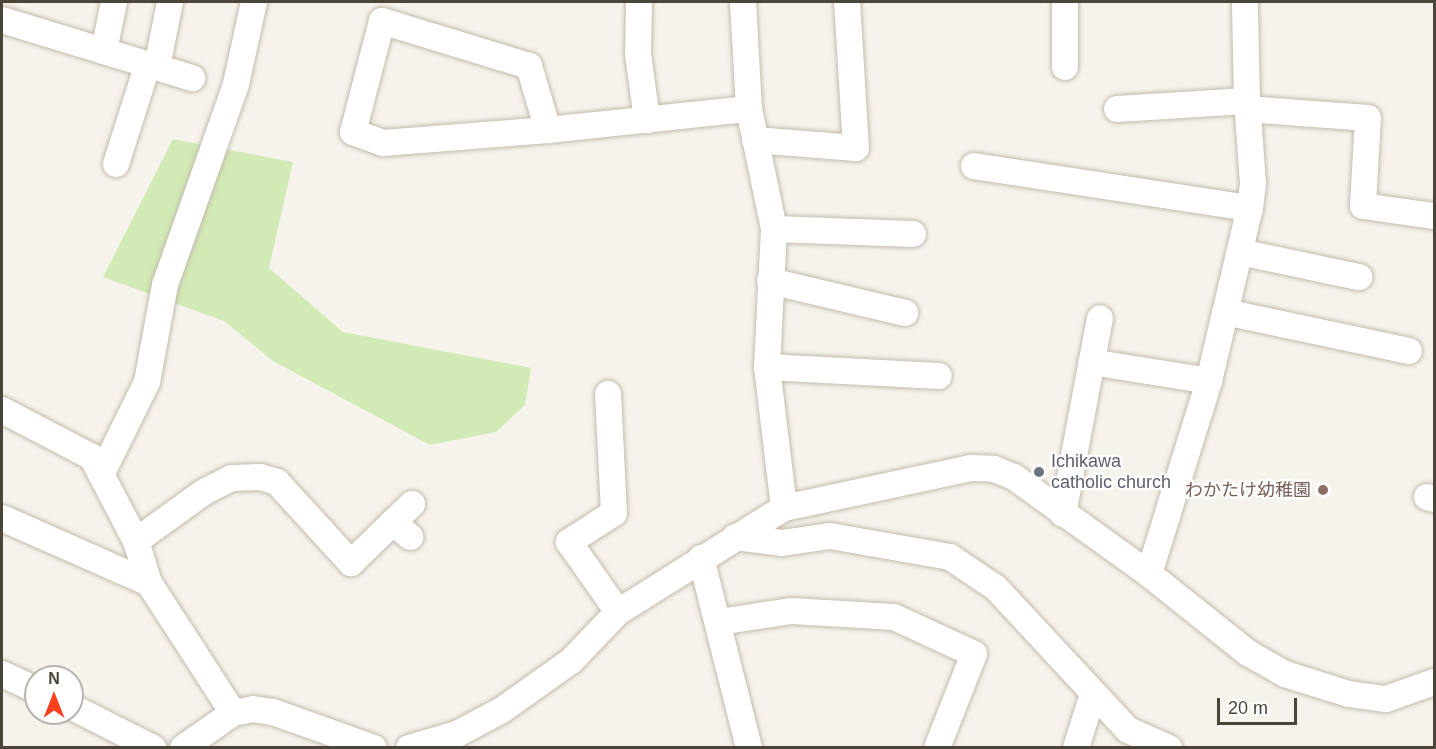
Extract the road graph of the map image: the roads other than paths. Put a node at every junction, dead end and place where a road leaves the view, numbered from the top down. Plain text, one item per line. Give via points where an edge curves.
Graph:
1 (114, 2) edge
2 (170, 2) edge
3 (254, 2) edge
4 (639, 2) edge
5 (743, 2) edge
6 (847, 2) edge
7 (1065, 2) edge
8 (1245, 2) edge
9 (2, 20) edge
10 (104, 51) junction
11 (152, 66) junction
12 (1065, 67) dead end
13 (192, 78) dead end
14 (1247, 105) junction
15 (749, 109) junction
16 (1117, 109) dead end
17 (647, 120) junction
18 (548, 130) junction
19 (755, 140) junction
20 (116, 165) dead end
21 (974, 166) dead end
22 (1250, 208) junction
23 (1434, 216) edge
24 (774, 229) junction
25 (913, 234) dead end
26 (1240, 252) junction
27 (1359, 277) dead end
28 (770, 282) junction
29 (1225, 312) junction
30 (905, 313) dead end
31 (1100, 318) dead end
32 (1409, 351) dead end
33 (1091, 362) junction
34 (767, 367) junction
35 (939, 376) dead end
36 (1209, 381) junction
37 (608, 394) dead end
38 (2, 410) edge
39 (102, 473) junction
40 (412, 504) dead end
41 (784, 508) junction
42 (1063, 514) junction
43 (2, 518) edge
44 (735, 537) junction
45 (136, 541) junction
46 (701, 558) junction
47 (1149, 573) junction
48 (148, 583) junction
49 (618, 612) junction
50 (719, 622) junction
51 (2, 674) edge
52 (1434, 682) edge
53 (24, 684) edge
54 (1093, 694) junction
55 (84, 713) edge
56 (233, 713) junction
57 (211, 740) edge
58 (153, 747) edge
59 (183, 747) edge
60 (374, 747) edge
61 (409, 747) edge
62 (749, 747) edge
63 (937, 747) edge
64 (1076, 747) edge
65 (1169, 747) edge

1 - 10 street
2 - 11 street
3 - 39 street via 236,84 165,285 147,382
4 - 17 street via 638,54
5 - 15 street
6 - 19 street via 856,148
7 - 12 street
8 - 14 street
9 - 10 street
10 - 11 street
11 - 13 street
11 - 20 street
14 - 16 street
14 - 22 street via 1253,184
14 - 23 street via 1368,118 1363,206
15 - 17 street
15 - 19 street
17 - 18 street
18 - 18 street via 529,66 382,21 352,132 383,142
19 - 24 street
21 - 22 street
22 - 26 street
24 - 25 street
24 - 28 street
26 - 27 street
26 - 29 street
28 - 30 street
28 - 34 street
29 - 32 street
29 - 36 street
31 - 33 street
33 - 36 street
33 - 42 street
34 - 35 street
34 - 41 street
36 - 47 street
37 - 49 street via 614,513 569,542
38 - 39 street via 92,457
39 - 45 street
40 - 45 street via 402,530 351,562 277,482 260,477 232,478 204,492
41 - 42 street via 970,468 994,469 1014,477
41 - 44 street
42 - 47 street
43 - 48 street
44 - 46 street
44 - 54 street via 782,543 830,536 950,557 996,588
45 - 48 street
46 - 49 street
46 - 50 street
47 - 52 street via 1248,653 1285,674 1350,694 1386,699
48 - 56 street
49 - 61 street via 571,661 502,710 457,734
50 - 62 street
50 - 63 street via 792,611 894,618 974,654
51 - 53 street
54 - 64 street
54 - 65 street via 1128,730
55 - 58 street
56 - 57 street
56 - 60 street via 253,709 273,712
57 - 59 street

